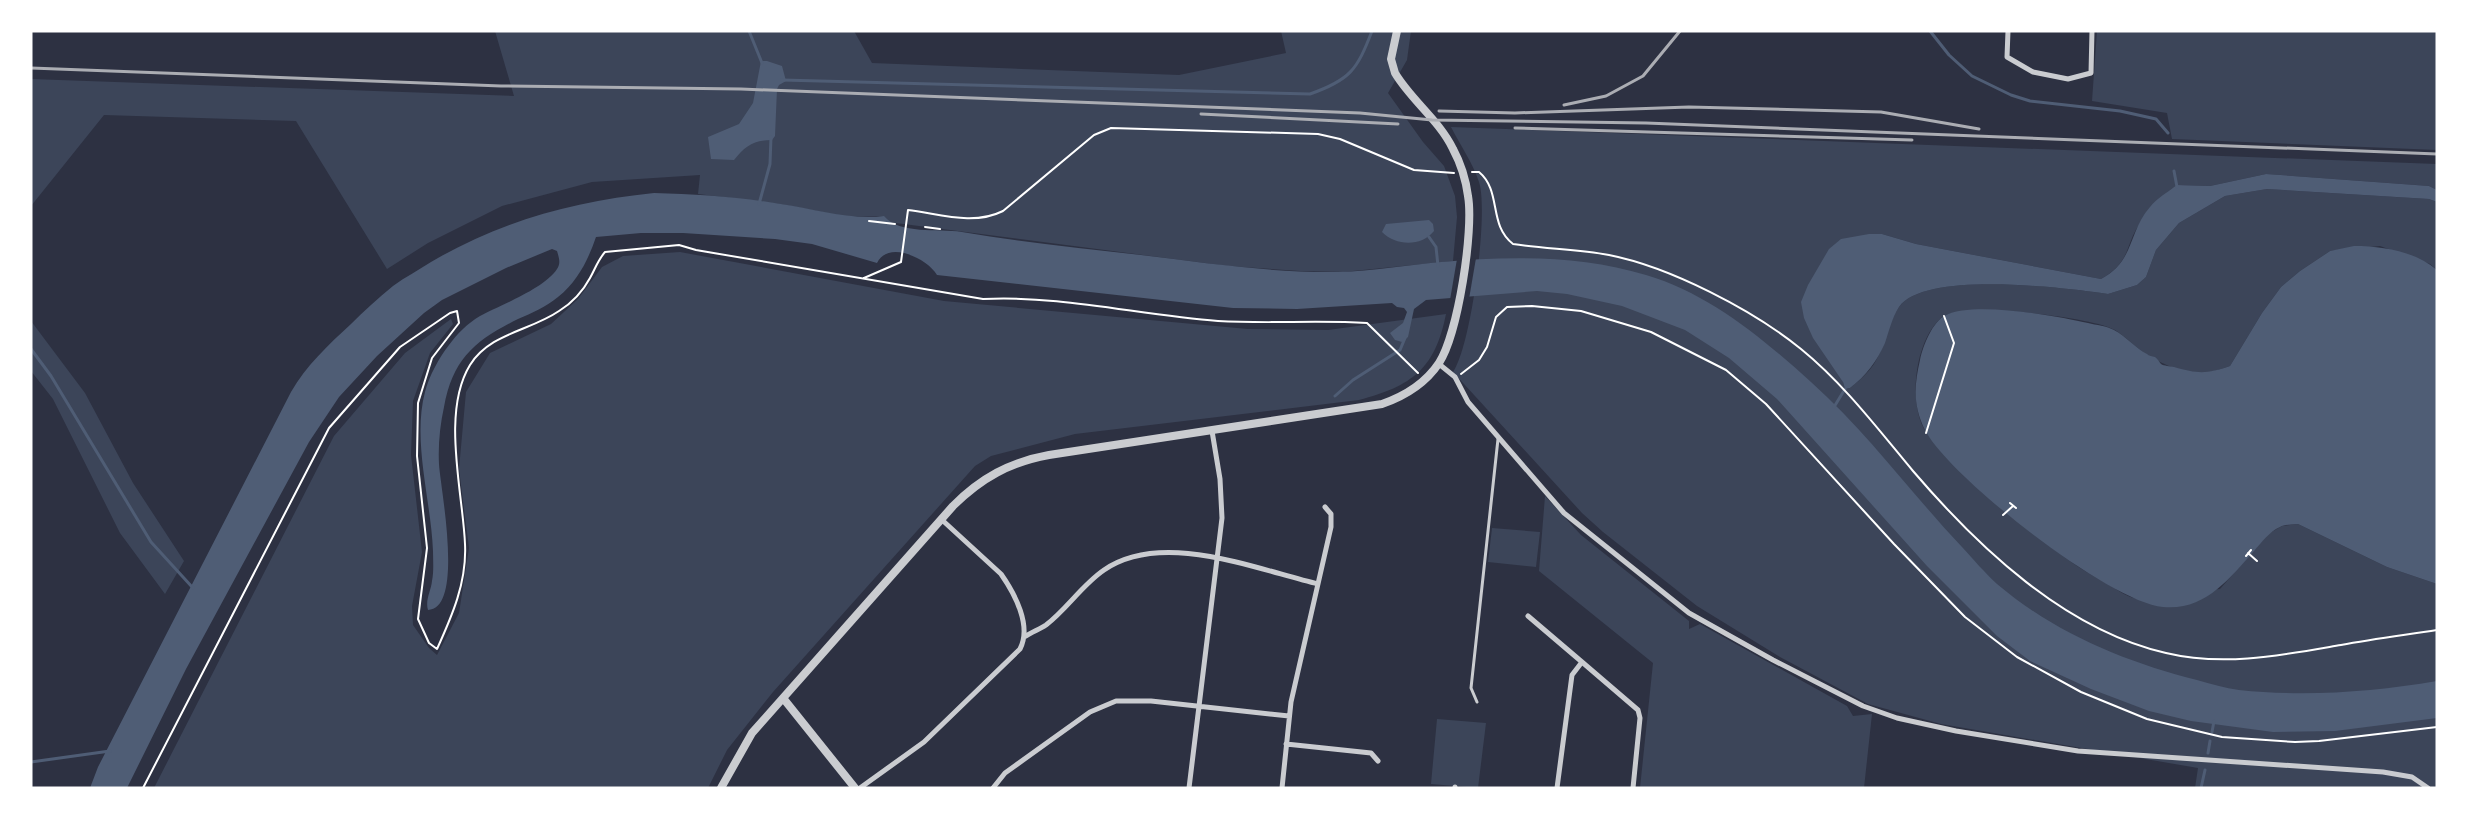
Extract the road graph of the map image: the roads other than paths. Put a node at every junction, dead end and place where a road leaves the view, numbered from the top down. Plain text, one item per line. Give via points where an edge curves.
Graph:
1 (1397, 31) edge
2 (2008, 31) edge
3 (2092, 31) edge
4 (1438, 364) junction
5 (1212, 430) junction
6 (1498, 439) junction
7 (1325, 507) dead end
8 (941, 520) junction
9 (1218, 559) junction
10 (1318, 584) junction
11 (1528, 616) dead end
12 (1026, 636) junction
13 (1582, 662) junction
14 (783, 698) junction
15 (1477, 702) dead end
16 (1198, 706) junction
17 (1289, 716) junction
18 (1286, 744) junction
19 (1378, 761) dead end
20 (721, 788) edge
21 (855, 788) edge
22 (860, 788) edge
23 (994, 788) edge
24 (1189, 788) edge
25 (1282, 788) edge
26 (1557, 788) edge
27 (1633, 788) edge
28 (2428, 788) edge

1 - 4 street via 1391,59 1395,73 1454,149 1468,196 1467,246 1456,314 1447,348
2 - 3 street via 2007,57 2033,72 2068,79 2091,72
4 - 5 street via 1424,381 1398,399 1382,404
4 - 6 street via 1455,377 1468,402
5 - 8 street via 1022,461 974,486
5 - 9 street via 1222,499
6 - 15 lane via 1471,688
6 - 28 street via 1564,514 1689,613 1773,660 1881,713 1956,731 2069,749 2383,772 2412,777
7 - 10 street via 1331,514 1331,527
8 - 12 street via 1001,574 1008,584
8 - 14 street
9 - 10 street
9 - 12 street via 1164,551 1120,561 1097,575 1046,624
9 - 16 street
10 - 17 street
11 - 13 street
12 - 22 street via 1020,649 924,742
13 - 26 street via 1572,675
13 - 27 street via 1638,710 1640,718
14 - 20 street via 746,740
14 - 21 street
16 - 17 street
16 - 23 street via 1136,700 1106,703 1004,773
16 - 24 street
17 - 18 street
18 - 19 street via 1371,753
18 - 25 street

